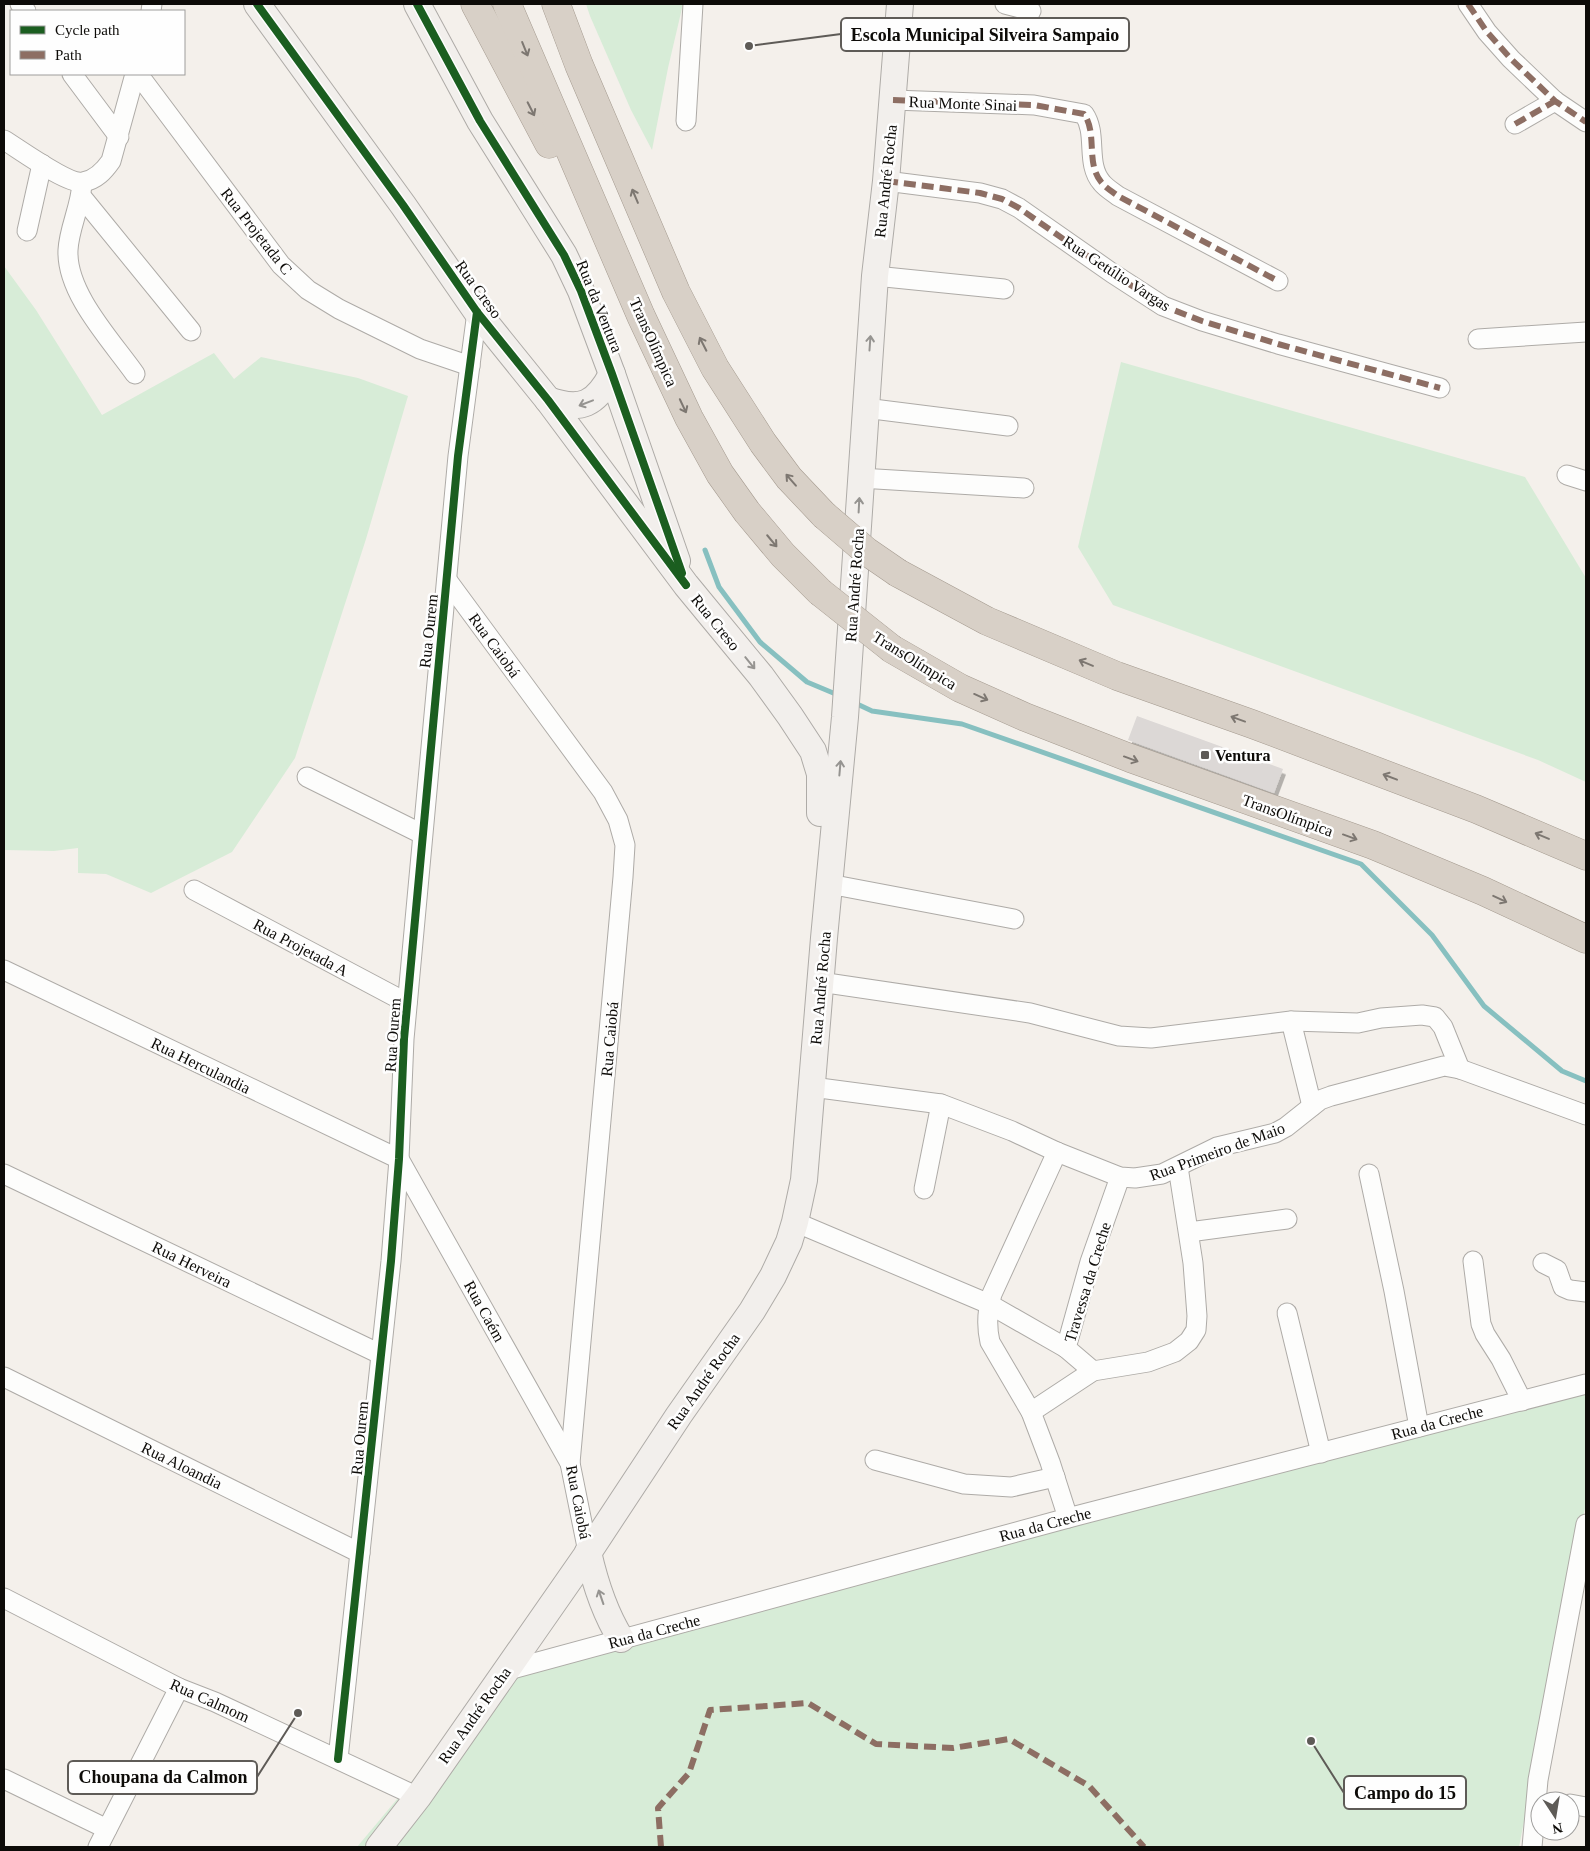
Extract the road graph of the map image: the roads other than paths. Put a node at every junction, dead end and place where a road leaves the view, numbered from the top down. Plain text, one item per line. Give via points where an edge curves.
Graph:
1 (257, 4) edge
2 (417, 4) edge
3 (475, 4) edge
4 (507, 4) edge
5 (556, 4) edge
6 (693, 4) edge
7 (900, 4) edge
8 (1005, 4) edge
9 (1468, 4) edge
10 (1031, 11) dead end
11 (73, 75) edge
12 (137, 75) edge
13 (138, 75) edge
14 (893, 100) junction
15 (1556, 101) junction
16 (686, 121) dead end
17 (1586, 122) edge
18 (1515, 124) dead end
19 (118, 137) junction
20 (4, 140) edge
21 (42, 164) junction
22 (886, 181) junction
23 (82, 189) junction
24 (27, 231) dead end
25 (875, 276) junction
26 (1278, 281) dead end
27 (629, 286) junction
28 (1004, 289) dead end
29 (477, 312) junction
30 (191, 331) dead end
31 (1586, 332) edge
32 (1478, 339) dead end
33 (470, 366) junction
34 (134, 374) dead end
35 (612, 374) junction
36 (1440, 388) dead end
37 (548, 400) junction
38 (865, 408) junction
39 (1008, 426) dead end
40 (1567, 475) dead end
41 (860, 478) junction
42 (1586, 481) edge
43 (1024, 488) dead end
44 (447, 580) junction
45 (686, 585) junction
46 (307, 777) dead end
47 (422, 834) junction
48 (1586, 856) edge
49 (829, 884) junction
50 (194, 890) dead end
51 (1014, 919) dead end
52 (824, 938) junction
53 (1586, 940) edge
54 (4, 970) edge
55 (820, 982) junction
56 (408, 1004) junction
57 (1291, 1021) junction
58 (1460, 1069) junction
59 (812, 1087) junction
60 (940, 1104) junction
61 (1312, 1106) junction
62 (1586, 1115) edge
63 (1057, 1152) junction
64 (399, 1159) junction
65 (1178, 1167) junction
66 (4, 1174) edge
67 (1369, 1174) dead end
68 (1120, 1177) junction
69 (924, 1190) dead end
70 (1287, 1220) dead end
71 (795, 1222) junction
72 (1189, 1232) junction
73 (1473, 1261) dead end
74 (1543, 1263) dead end
75 (1586, 1292) edge
76 (989, 1304) junction
77 (1287, 1313) dead end
78 (1066, 1348) junction
79 (380, 1354) junction
80 (1093, 1371) junction
81 (4, 1377) edge
82 (1586, 1384) edge
83 (1522, 1400) junction
84 (1031, 1412) junction
85 (1419, 1427) junction
86 (1320, 1453) junction
87 (875, 1460) dead end
88 (570, 1463) junction
89 (1055, 1477) junction
90 (1068, 1518) junction
91 (1586, 1524) edge
92 (588, 1552) junction
93 (360, 1553) junction
94 (1582, 1573) edge
95 (4, 1598) edge
96 (622, 1639) junction
97 (505, 1670) junction
98 (179, 1688) junction
99 (338, 1759) junction
100 (4, 1779) edge
101 (1541, 1791) edge
102 (418, 1797) junction
103 (107, 1829) junction
104 (98, 1847) edge
105 (379, 1847) edge

1 - 29 main road, Rua Creso
2 - 35 main road, Rua da Ventura via 480,121 564,255
3 -> 27 highway via 578,202
4 -> 27 highway, TransOlímpica
48 -> 5 highway, bridge via 1476,808 1117,676 987,621 898,573 866,551 824,516 789,478 716,368 676,292
6 - 16 street
7 - 14 main road, Rua André Rocha
8 - 10 street
9 - 15 street via 1511,59
11 - 19 street
12 - 19 street
13 - 33 street, Rua Projetada C via 281,265 308,290 420,349
14 - 22 main road, Rua André Rocha
14 - 26 street, Rua Monte Sinai via 1034,105 1084,114 1090,122 1093,165 1101,182 1118,196
15 - 17 street
15 - 18 street
19 - 23 street via 111,161
20 - 21 street
21 - 23 street
21 - 24 street
22 - 25 main road, Rua André Rocha
22 - 36 street, Rua Getúlio Vargas via 980,193 1002,199 1163,306 1278,344
23 - 30 street
23 - 34 street via 68,249 71,276 84,304
25 - 28 street
38 -> 25 main road, Rua André Rocha
27 -> 53 highway, TransOlímpica, bridge via 689,418 720,474 747,512 820,592 892,649 960,688 1025,717 1373,845 1483,891
29 - 33 street, Rua Ourem
29 - 37 main road, Rua Creso
31 - 32 street
33 - 44 street, Rua Ourem
35 -> 37 main road via 595,400 579,406 563,406
35 - 45 main road, Rua da Ventura
37 - 45 main road, Rua Creso
38 - 39 street
38 - 41 main road, Rua André Rocha
40 - 42 street
41 - 43 street
49 -> 41 main road, Rua André Rocha via 848,676
44 - 47 street, Rua Ourem
44 - 88 street, Rua Caiobá via 603,792 618,820 625,845
45 -> 52 main road, Rua Creso via 761,676 813,750 820,774 822,802 815,890
46 - 47 street
47 - 56 street, Rua Ourem
49 - 51 street
49 - 52 main road, Rua André Rocha
50 - 56 street, Rua Projetada A
52 - 55 main road, Rua André Rocha
54 - 64 street, Rua Herculandia
55 - 57 street via 1030,1013 1118,1036 1151,1038
55 - 59 main road, Rua André Rocha
56 - 64 street, Rua Ourem
57 - 58 street via 1358,1023 1380,1018 1435,1017 1443,1027
57 - 61 street
58 - 61 street, Rua Primeiro de Maio via 1434,1068 1331,1096
58 - 62 street, Rua Primeiro de Maio
59 - 60 street, Rua Primeiro de Maio
59 - 71 main road, Rua André Rocha via 804,1180
60 - 63 street, Rua Primeiro de Maio
60 - 69 street
61 - 65 street, Rua Primeiro de Maio via 1275,1133 1218,1147
63 - 68 street, Rua Primeiro de Maio
63 - 76 street
64 - 79 street, Rua Ourem
64 - 88 street, Rua Caém
65 - 68 street, Rua Primeiro de Maio via 1150,1177
65 - 72 street
66 - 79 street, Rua Herveira
67 - 85 street
68 - 78 street, Travessa da Creche via 1088,1270
70 - 72 street
71 - 76 street
71 - 92 main road, Rua André Rocha via 777,1268 752,1311
72 - 80 street via 1197,1316 1196,1330 1189,1341 1175,1352 1148,1362
73 - 83 street via 1481,1324
74 - 75 street via 1557,1270 1563,1287
76 - 78 street
76 - 84 street via 990,1342
77 - 86 street
78 - 80 street, Travessa da Creche
79 - 93 street, Rua Ourem
80 - 84 street
81 - 93 street, Rua Aloandia
82 - 83 street, Rua da Creche
83 - 85 street, Rua da Creche
84 - 89 street
85 - 86 street, Rua da Creche
86 - 90 street, Rua da Creche
87 - 89 street via 974,1485 1011,1487
88 - 92 street, Rua Caiobá
89 - 90 street
90 - 96 street, Rua da Creche
91 - 94 street
96 -> 92 main road via 612,1626 600,1597
92 - 97 main road, Rua André Rocha
93 - 99 street, Rua Ourem
94 - 101 street via 1538,1780
95 - 98 street, Rua Calmom
96 - 97 street, Rua da Creche
97 - 102 main road, Rua André Rocha
98 - 99 street, Rua Calmom
98 - 103 street
99 - 102 street, Rua Calmom
100 - 103 street
102 - 105 main road, Rua André Rocha
103 - 104 street

